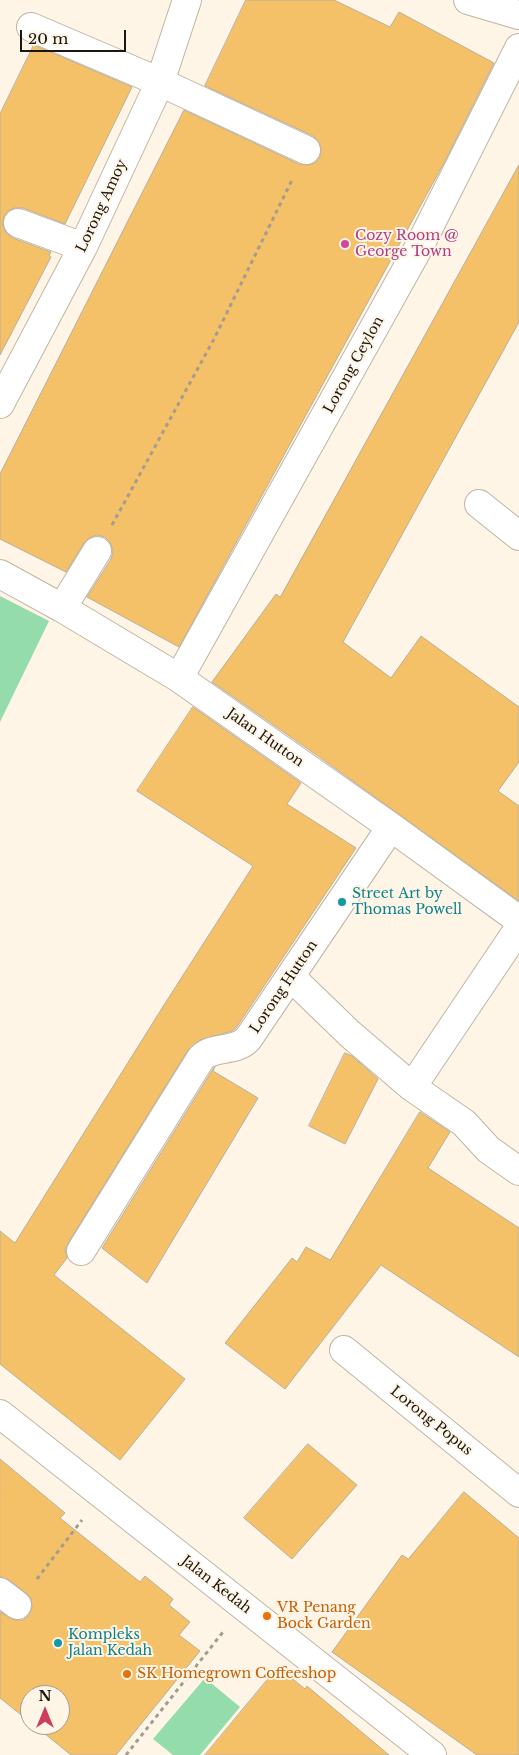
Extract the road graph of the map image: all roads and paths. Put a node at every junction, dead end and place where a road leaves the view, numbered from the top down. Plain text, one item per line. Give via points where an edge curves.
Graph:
1 (187, 0) edge
2 (475, 1) edge
3 (519, 15) edge
4 (30, 28) dead end
5 (519, 48) edge
6 (160, 82) junction
7 (306, 150) joint
8 (18, 222) dead end
9 (83, 247) junction
10 (0, 404) edge
11 (479, 504) dead end
12 (519, 536) edge
13 (97, 551) joint
14 (0, 574) edge
15 (62, 608) junction
16 (179, 678) junction
17 (392, 827) junction
18 (518, 921) edge
19 (291, 977) junction
20 (412, 1087) junction
21 (519, 1171) edge
22 (81, 1251) dead end
23 (344, 1350) dead end
24 (0, 1414) edge
25 (519, 1492) edge
26 (102, 1494) junction
27 (8, 1598) edge
28 (244, 1606) junction
29 (126, 1755) edge
30 (432, 1755) edge

1 - 6 street, Lorong Amoy
2 - 3 street
4 - 6 street
5 - 16 street, Lorong Ceylon via 419,247
6 - 7 street
6 - 9 street, Lorong Amoy
7 - 13 path via 214,339
8 - 9 street
9 - 10 street, Lorong Amoy
11 - 12 street
13 - 15 street
14 - 15 street, Jalan Hutton
15 - 16 street, Jalan Hutton
16 - 17 street, Jalan Hutton
17 - 18 street, Jalan Hutton
17 - 19 street, Lorong Hutton
18 - 20 street
19 - 20 street
19 - 22 street, Lorong Hutton via 244,1044 211,1051 201,1058
20 - 21 street via 464,1122 489,1150
23 - 25 street, Lorong Popus
24 - 26 street, Jalan Kedah
26 - 27 path
26 - 28 street, Jalan Kedah
28 - 29 path
28 - 30 street, Jalan Kedah

